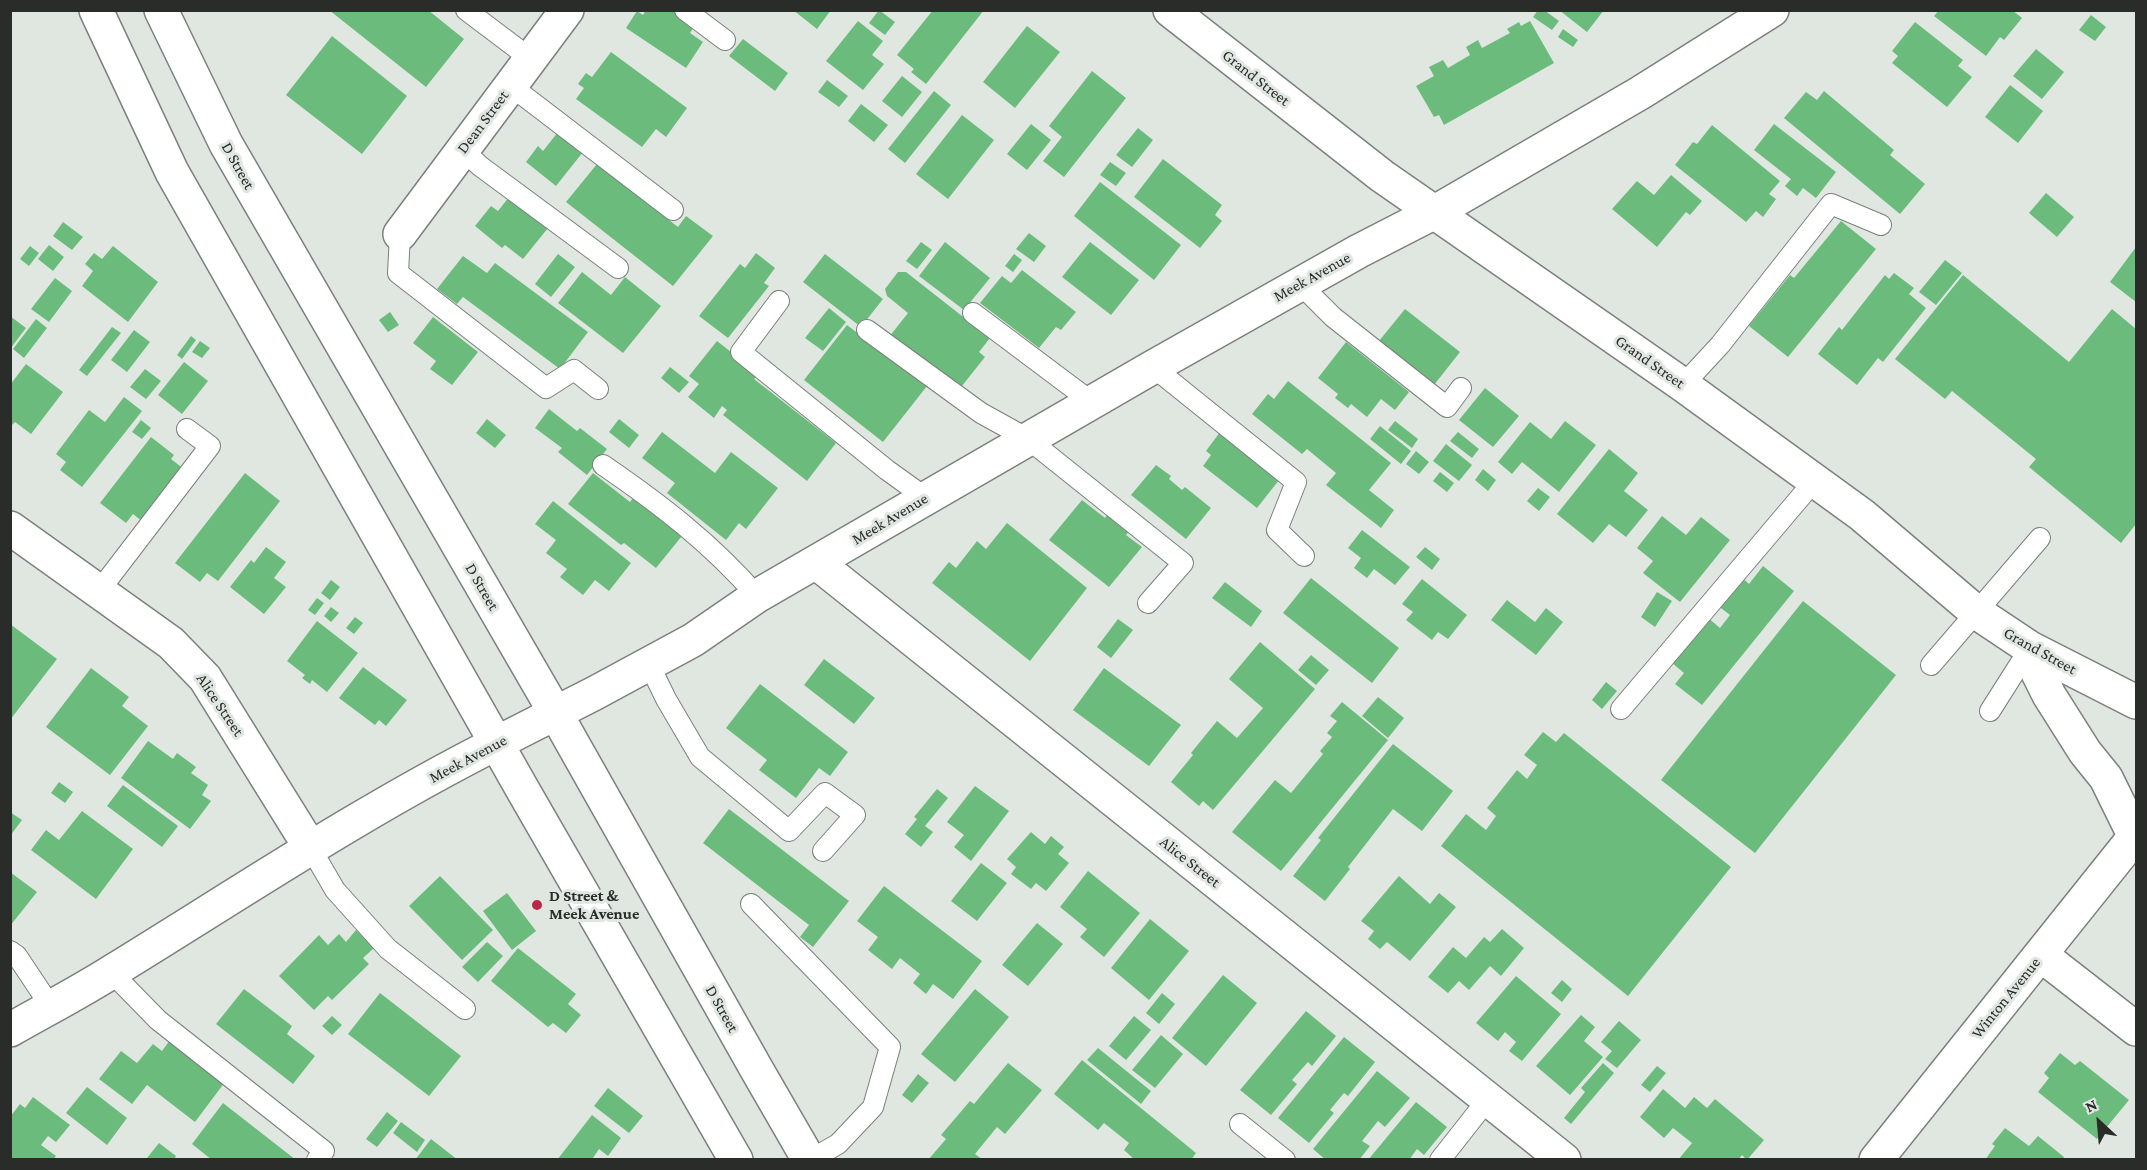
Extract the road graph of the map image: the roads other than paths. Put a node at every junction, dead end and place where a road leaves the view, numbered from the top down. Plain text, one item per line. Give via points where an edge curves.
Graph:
1 (96, 10) edge
2 (161, 10) edge
3 (466, 10) edge
4 (567, 10) edge
5 (685, 10) edge
6 (1170, 10) edge
7 (1772, 10) edge
8 (725, 40) dead end
9 (531, 59) junction
10 (511, 86) junction
11 (463, 150) junction
12 (673, 210) dead end
13 (1435, 212) junction
14 (1881, 225) dead end
15 (400, 234) joint
16 (618, 268) dead end
17 (1300, 284) junction
18 (779, 301) dead end
19 (973, 314) dead end
20 (867, 330) dead end
21 (1153, 367) junction
22 (1683, 385) junction
23 (1461, 388) dead end
24 (598, 389) dead end
25 (1093, 403) junction
26 (187, 429) dead end
27 (1028, 439) junction
28 (603, 465) dead end
29 (1815, 480) junction
30 (926, 498) junction
31 (10, 528) edge
32 (2040, 538) dead end
33 (1304, 556) dead end
34 (817, 563) junction
35 (99, 591) junction
36 (757, 596) junction
37 (1148, 603) dead end
38 (1976, 612) junction
39 (2030, 648) junction
40 (649, 664) junction
41 (1931, 665) dead end
42 (2136, 702) edge
43 (1621, 710) dead end
44 (1990, 711) dead end
45 (556, 714) junction
46 (497, 743) junction
47 (310, 847) junction
48 (2132, 849) edge
49 (823, 851) dead end
50 (751, 904) dead end
51 (10, 951) edge
52 (2041, 955) junction
53 (111, 972) junction
54 (51, 1007) junction
55 (465, 1008) dead end
56 (2136, 1029) edge
57 (10, 1030) edge
58 (1488, 1099) junction
59 (1240, 1124) dead end
60 (317, 1160) edge
61 (736, 1160) edge
62 (810, 1160) edge
63 (1285, 1160) edge
64 (1440, 1160) edge
65 (1564, 1160) edge
66 (1876, 1160) edge

1 - 46 street via 172,172
2 - 45 street, D Street via 225,144
3 - 9 lane
4 - 9 street, Dean Street
5 - 8 lane
6 - 13 street, Grand Street via 1382,176
7 - 13 street, Meek Avenue via 1640,93
9 - 10 street, Dean Street
10 - 11 street, Dean Street
10 - 12 lane
11 - 15 street, Dean Street
11 - 16 lane
13 - 17 street, Meek Avenue
13 - 22 street, Grand Street
14 - 22 lane via 1831,204 1720,345
15 - 24 lane via 398,273 546,388 574,370
17 - 21 street, Meek Avenue
17 - 23 lane via 1333,317 1447,407
18 - 30 lane via 741,352
19 - 25 lane
20 - 27 lane via 981,413
21 - 25 street, Meek Avenue
21 - 33 lane via 1296,482 1277,530
22 - 29 street, Grand Street
25 - 27 street, Meek Avenue
26 - 35 lane via 210,446
27 - 30 street, Meek Avenue
27 - 37 lane via 1183,562
28 - 36 lane via 693,531
29 - 38 street, Grand Street via 1862,514
29 - 43 lane
30 - 34 street, Meek Avenue
31 - 35 street, Alice Street
32 - 38 lane
34 - 36 street, Meek Avenue
34 - 58 street, Alice Street
35 - 47 street, Alice Street via 171,642 205,678
36 - 40 street, Meek Avenue via 693,640
38 - 39 street, Grand Street
38 - 41 lane
39 - 42 street, Grand Street
39 - 44 lane
39 - 48 street via 2049,695 2106,778
40 - 45 street, Meek Avenue
40 - 49 lane via 700,757 789,831 825,793 855,815
45 - 46 street, Meek Avenue
45 - 62 street, D Street
46 - 47 street, Meek Avenue
46 - 61 street
47 - 53 street, Meek Avenue
47 - 55 lane via 335,890 388,949
48 - 52 street, Winton Avenue
50 - 62 lane via 890,1047 873,1107 838,1144
51 - 54 lane
52 - 56 street
52 - 66 street, Winton Avenue
53 - 54 street, Meek Avenue
53 - 60 lane via 158,1020 324,1151
54 - 57 street, Meek Avenue
58 - 64 lane
58 - 65 street, Alice Street
59 - 63 lane

